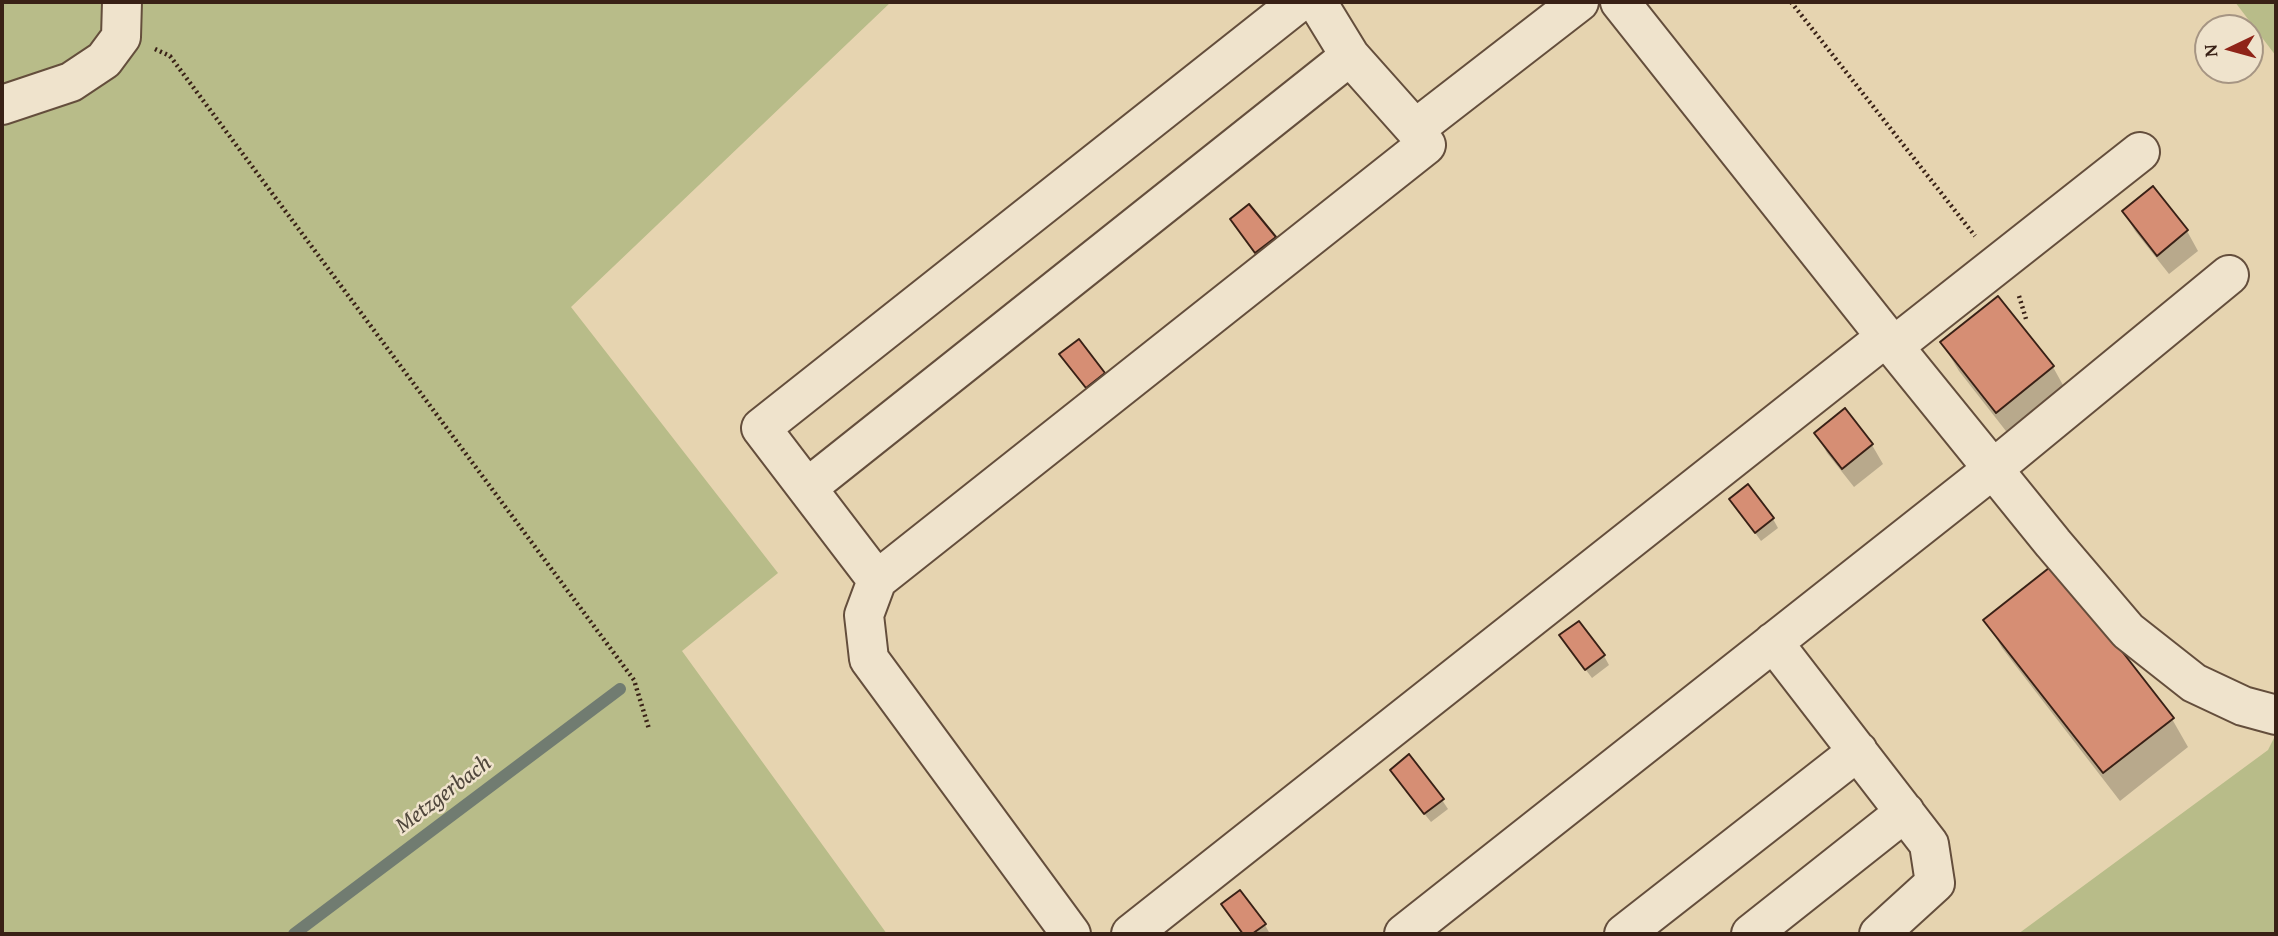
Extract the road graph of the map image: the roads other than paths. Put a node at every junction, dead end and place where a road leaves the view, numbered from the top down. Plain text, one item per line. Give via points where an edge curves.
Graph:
1 (1299, 2) edge
2 (1317, 2) edge
3 (1579, 2) edge
4 (1620, 2) edge
5 (122, 19) edge
6 (1350, 56) junction
7 (2, 105) edge
8 (1415, 129) junction
9 (2140, 152) dead end
10 (2229, 275) dead end
11 (1890, 342) junction
12 (1993, 469) junction
13 (807, 488) junction
14 (877, 580) junction
15 (1773, 642) junction
16 (2276, 715) edge
17 (1858, 751) junction
18 (1905, 812) junction
19 (1071, 934) edge
20 (1131, 934) edge
21 (1404, 934) edge
22 (1624, 934) edge
23 (1751, 934) edge
24 (1879, 934) edge

1 - 13 street via 761,428
2 - 6 street
3 - 8 street
4 - 11 street
5 - 7 street via 104,60 71,82
6 - 8 street
6 - 13 street
8 - 14 street via 1426,145
9 - 11 street
10 - 12 street
11 - 12 street
11 - 20 street
12 - 15 street
12 - 16 street via 2128,631 2194,683 2242,706
13 - 14 street
14 - 19 street via 864,615 869,659
15 - 17 street
15 - 21 street
17 - 18 street
17 - 22 street
18 - 23 street
18 - 24 street via 1929,844 1934,883

